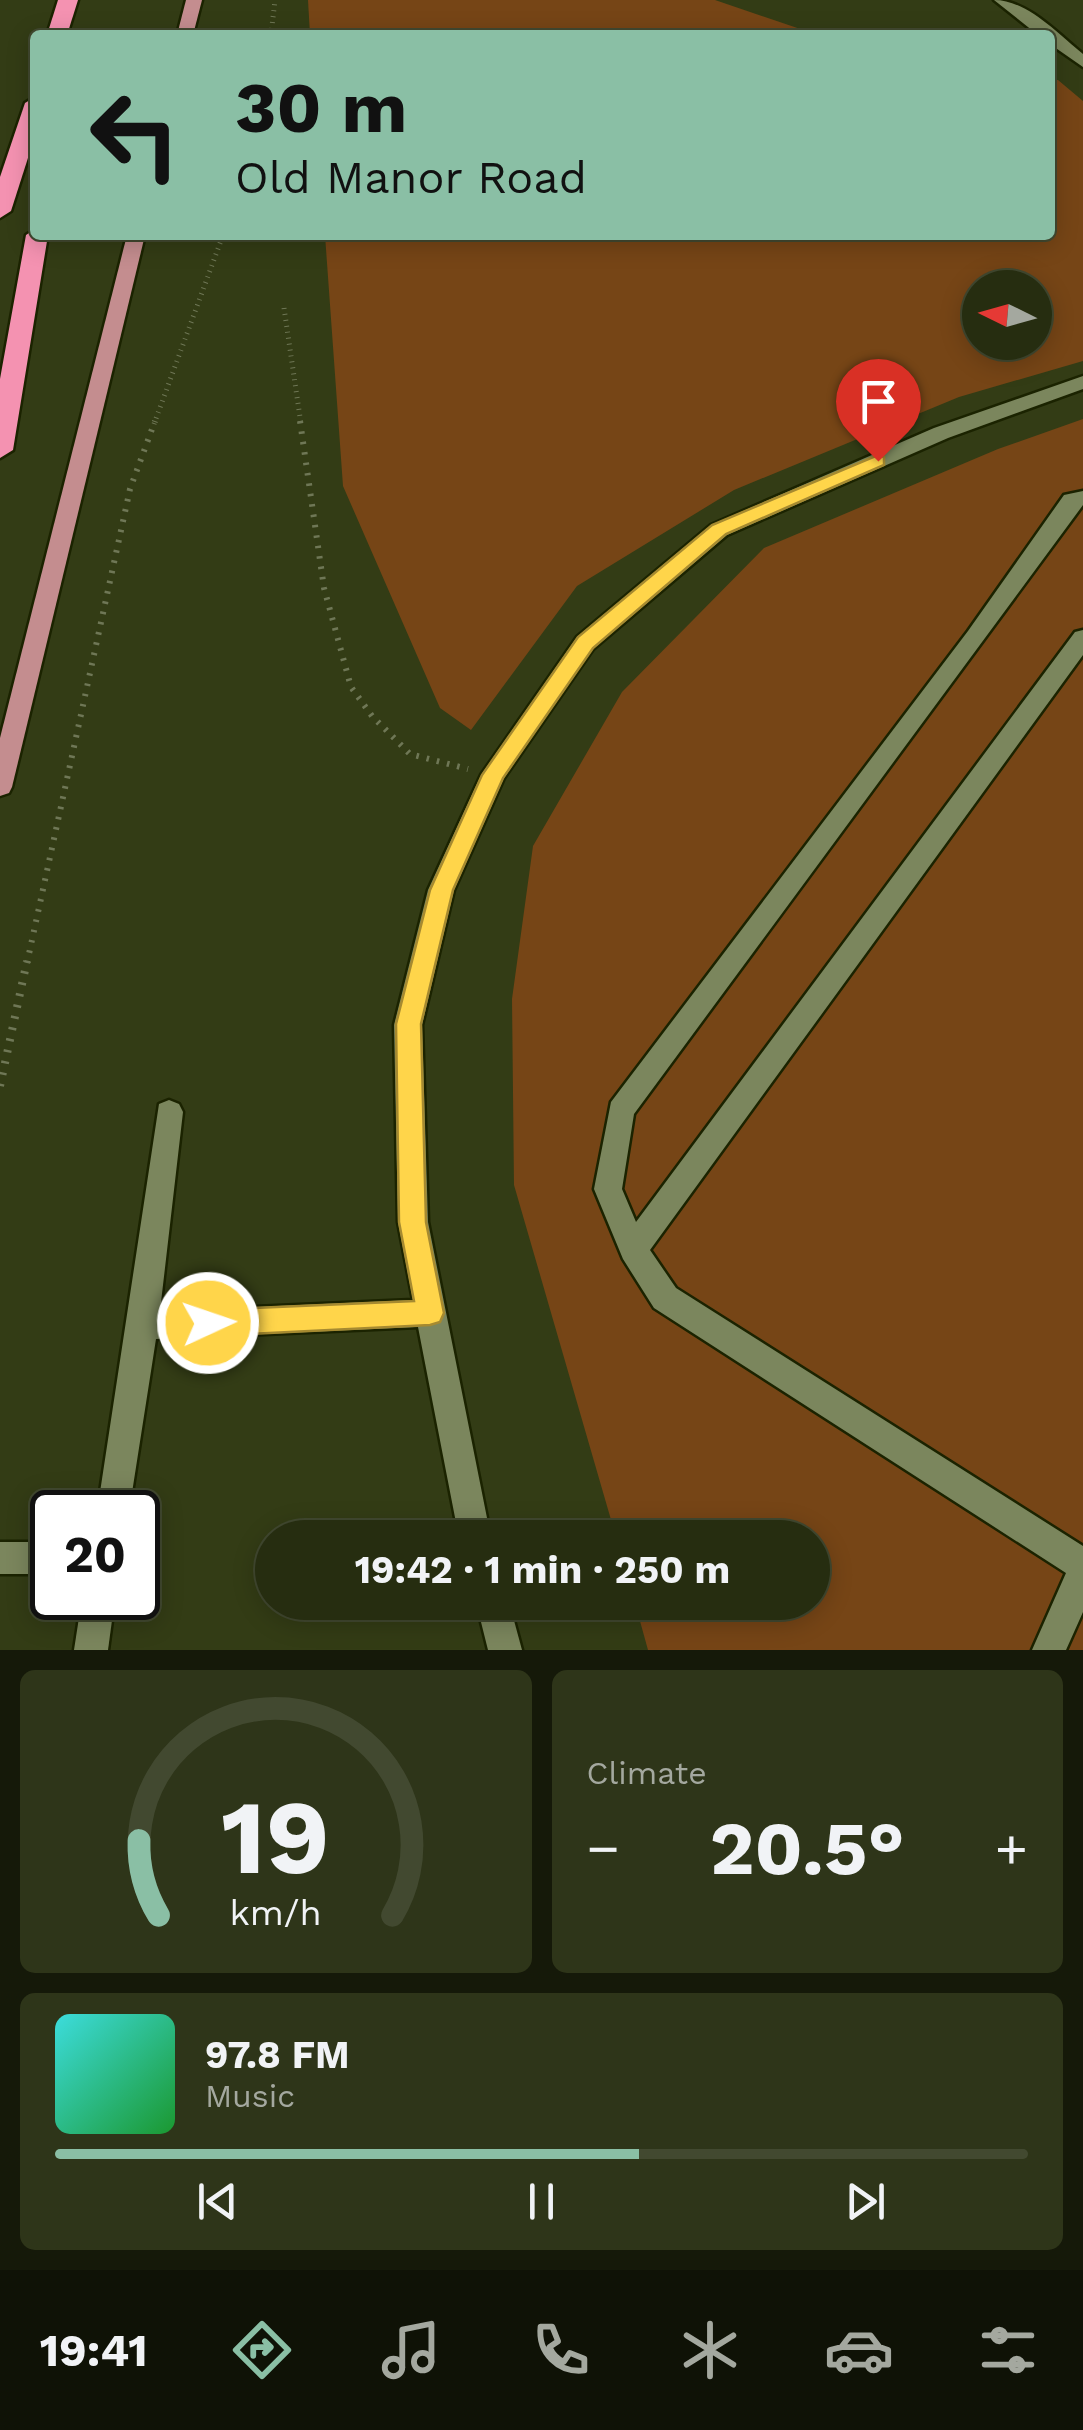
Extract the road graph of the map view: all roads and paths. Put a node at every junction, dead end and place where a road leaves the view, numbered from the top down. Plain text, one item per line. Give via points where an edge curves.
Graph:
1 (68, 0) edge
2 (194, 0) edge
3 (275, 0) edge
4 (1002, 0) edge
5 (59, 30) edge
6 (187, 30) edge
7 (271, 30) edge
8 (1041, 30) edge
9 (1055, 41) edge
10 (1083, 62) edge
11 (30, 118) edge
12 (0, 211) edge
13 (36, 240) edge
14 (135, 240) edge
15 (221, 240) edge
16 (284, 308) dead end
17 (1083, 382) edge
18 (0, 450) edge
19 (1083, 498) edge
20 (1083, 638) edge
21 (493, 775) junction
22 (0, 787) edge
23 (0, 1086) edge
24 (169, 1112) dead end
25 (633, 1250) junction
26 (430, 1313) junction
27 (143, 1326) junction
28 (117, 1490) edge
29 (471, 1520) edge
30 (0, 1558) edge
31 (30, 1558) edge
32 (1083, 1566) edge
33 (1083, 1574) edge
34 (96, 1620) edge
35 (497, 1620) edge
36 (91, 1650) edge
37 (505, 1650) edge
38 (1049, 1650) edge

1 - 5 highway
2 - 6 main road
3 - 7 path
4 - 8 street
9 - 10 street
11 - 12 highway
13 - 18 highway
14 - 22 main road
15 - 23 path via 130,489
16 - 21 path via 324,588 351,687 410,754
17 - 21 street via 941,434 719,530 586,642
19 - 25 street via 1072,500 621,1110 608,1189
20 - 25 street
21 - 26 street via 441,890 408,1024 412,1222
24 - 27 street
25 - 32 street via 666,1298
26 - 27 street
26 - 29 street
27 - 28 street
30 - 31 street
33 - 38 street
34 - 36 street
35 - 37 street

